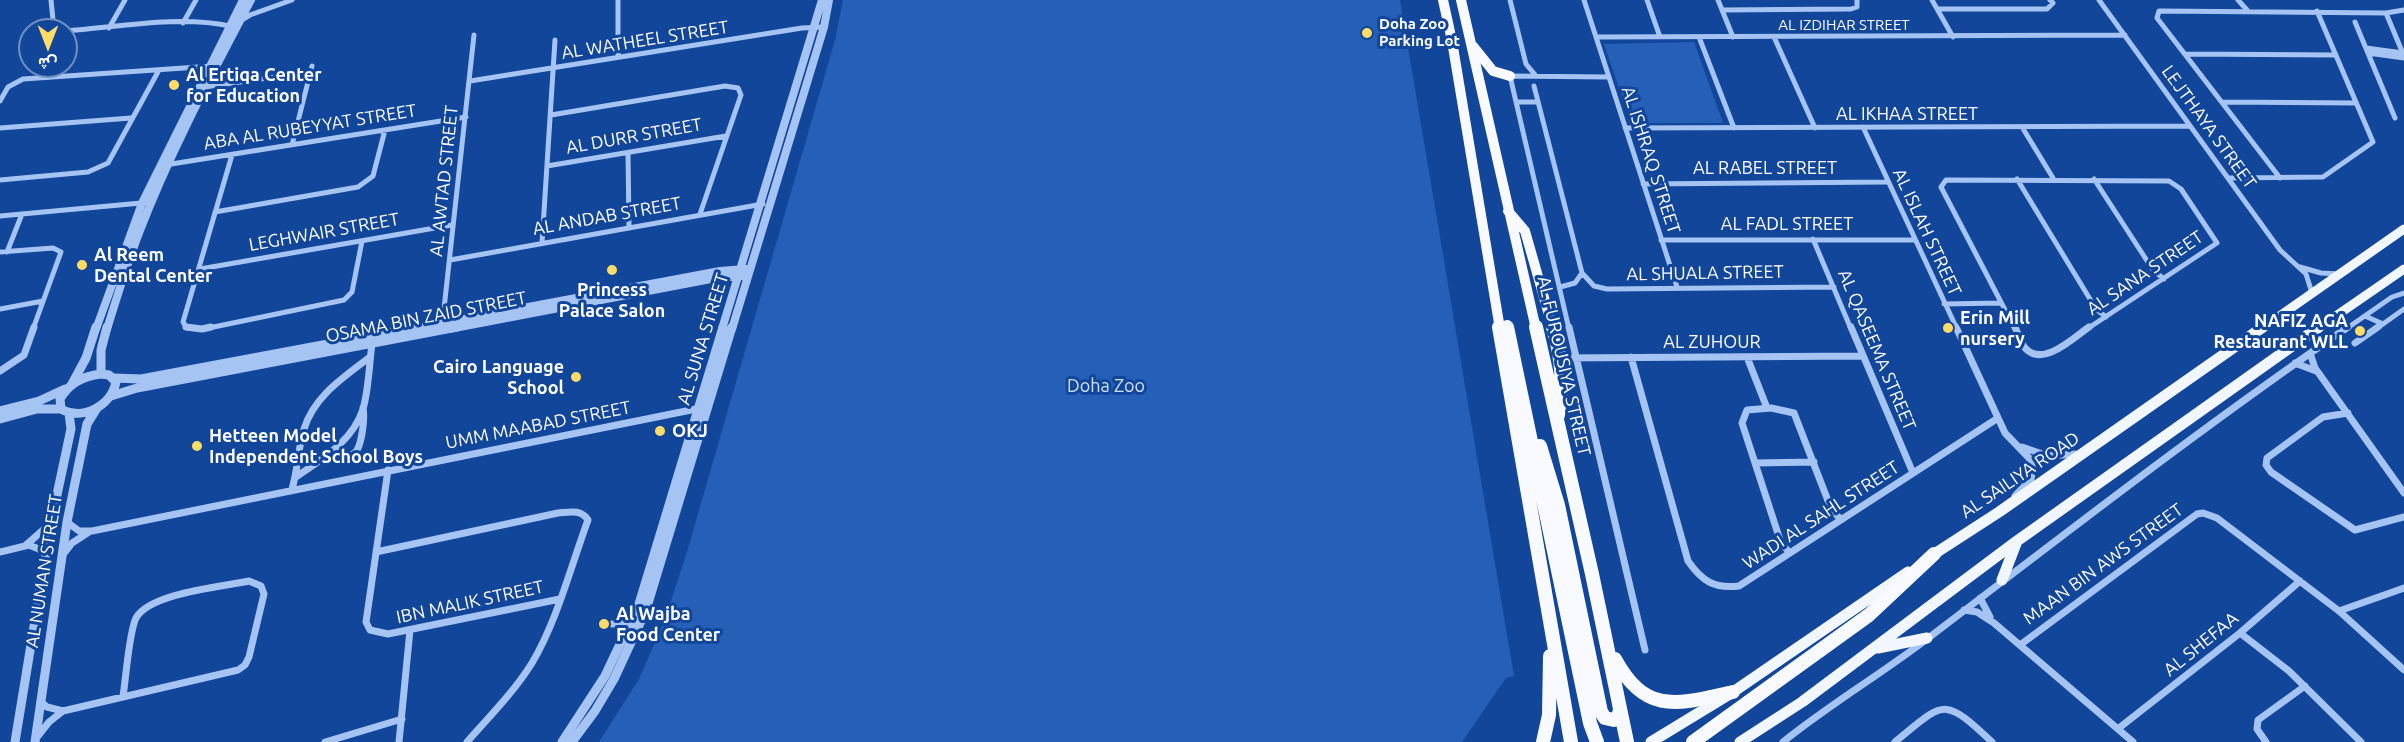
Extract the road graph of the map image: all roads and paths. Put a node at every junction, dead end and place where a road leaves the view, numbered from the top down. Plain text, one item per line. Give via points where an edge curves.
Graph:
1 (51, 0) edge
2 (125, 0) edge
3 (196, 0) edge
4 (248, 0) edge
5 (292, 0) edge
6 (618, 0) edge
7 (822, 0) edge
8 (829, 0) edge
9 (1443, 0) edge
10 (1461, 0) edge
11 (1510, 0) edge
12 (1584, 0) edge
13 (1647, 0) edge
14 (1718, 0) edge
15 (1788, 0) edge
16 (1857, 0) edge
17 (1932, 0) edge
18 (1976, 0) edge
19 (2050, 0) edge
20 (2099, 0) edge
21 (2238, 0) edge
22 (270, 8) junction
23 (1792, 9) junction
24 (1938, 9) junction
25 (1981, 9) junction
26 (1722, 10) junction
27 (2247, 10) junction
28 (2404, 10) edge
29 (2317, 11) junction
30 (2386, 13) junction
31 (53, 18) edge
32 (236, 20) junction
33 (2355, 22) dead end
34 (183, 23) junction
35 (206, 23) junction
36 (230, 26) junction
37 (819, 27) junction
38 (109, 28) junction
39 (78, 30) edge
40 (474, 35) dead end
41 (1596, 37) junction
42 (1660, 37) junction
43 (1699, 37) junction
44 (1733, 37) junction
45 (1774, 37) junction
46 (1953, 37) junction
47 (2126, 37) junction
48 (555, 40) dead end
49 (1469, 40) junction
50 (2367, 50) junction
51 (2186, 54) junction
52 (2336, 55) junction
53 (2404, 56) edge
54 (618, 57) junction
55 (213, 66) junction
56 (552, 69) junction
57 (159, 70) junction
58 (1507, 76) junction
59 (1536, 76) junction
60 (1608, 76) junction
61 (470, 81) junction
62 (206, 86) junction
63 (1534, 86) dead end
64 (197, 89) junction
65 (0, 101) edge
66 (1516, 102) junction
67 (1538, 102) junction
68 (2222, 102) junction
69 (2356, 103) junction
70 (551, 115) junction
71 (466, 117) junction
72 (131, 118) junction
73 (2395, 118) dead end
74 (2190, 126) junction
75 (1863, 127) junction
76 (2022, 127) junction
77 (0, 128) edge
78 (1625, 128) junction
79 (1734, 128) junction
80 (1815, 128) junction
81 (385, 130) junction
82 (726, 136) junction
83 (292, 145) junction
84 (628, 153) junction
85 (232, 155) junction
86 (168, 165) junction
87 (159, 166) junction
88 (546, 166) junction
89 (2017, 178) junction
90 (2053, 178) junction
91 (2228, 178) junction
92 (2280, 178) junction
93 (2094, 179) junction
94 (0, 180) edge
95 (1887, 182) junction
96 (1643, 184) junction
97 (152, 202) junction
98 (142, 203) junction
99 (765, 205) junction
100 (1508, 211) junction
101 (215, 212) junction
102 (22, 214) junction
103 (700, 214) junction
104 (0, 216) edge
105 (452, 225) junction
106 (629, 227) junction
107 (2404, 229) edge
108 (1813, 239) junction
109 (1661, 240) junction
110 (1914, 240) junction
111 (362, 241) junction
112 (542, 243) junction
113 (3, 252) edge
114 (450, 260) junction
115 (2300, 267) junction
116 (200, 268) junction
117 (2404, 269) edge
118 (744, 272) junction
119 (1491, 272) junction
120 (1582, 273) junction
121 (2339, 274) junction
122 (2164, 279) junction
123 (2404, 281) edge
124 (2386, 282) junction
125 (1560, 287) junction
126 (1677, 287) junction
127 (1834, 287) junction
128 (2312, 293) junction
129 (2404, 293) edge
130 (43, 301) junction
131 (2001, 303) junction
132 (1944, 304) junction
133 (0, 309) edge
134 (2404, 309) edge
135 (2373, 311) junction
136 (2365, 316) junction
137 (2106, 317) junction
138 (2384, 323) junction
139 (442, 328) junction
140 (2355, 343) dead end
141 (372, 344) junction
142 (2310, 353) junction
143 (1862, 356) junction
144 (370, 357) junction
145 (1631, 357) junction
146 (1747, 357) junction
147 (1562, 358) junction
148 (1575, 358) junction
149 (2295, 363) junction
150 (0, 371) edge
151 (2319, 373) junction
152 (101, 374) junction
153 (114, 378) junction
154 (70, 386) junction
155 (1521, 388) junction
156 (111, 396) junction
157 (97, 408) junction
158 (363, 408) junction
159 (704, 408) junction
160 (1767, 408) junction
161 (0, 411) edge
162 (65, 411) junction
163 (2348, 413) junction
164 (1998, 418) junction
165 (0, 419) edge
166 (1557, 425) junction
167 (2017, 444) junction
168 (2088, 451) junction
169 (322, 459) junction
170 (1814, 462) junction
171 (1755, 463) junction
172 (388, 470) junction
173 (1913, 473) junction
174 (296, 477) junction
175 (292, 489) junction
176 (2404, 493) edge
177 (1999, 512) junction
178 (2404, 517) edge
179 (1841, 519) junction
180 (67, 522) junction
181 (51, 523) junction
182 (92, 531) junction
183 (2017, 541) junction
184 (26, 545) junction
185 (0, 552) edge
186 (46, 552) junction
187 (376, 552) junction
188 (1790, 553) junction
189 (1934, 554) junction
190 (61, 559) junction
191 (2002, 580) junction
192 (2300, 581) junction
193 (2404, 588) edge
194 (1980, 598) junction
195 (560, 599) junction
196 (1964, 610) junction
197 (2339, 611) junction
198 (1994, 622) junction
199 (612, 624) dead end
200 (631, 624) junction
201 (1550, 624) junction
202 (410, 630) junction
203 (2240, 633) junction
204 (1604, 636) junction
205 (1927, 638) junction
206 (2020, 645) junction
207 (1875, 649) junction
208 (1645, 650) dead end
209 (2404, 670) edge
210 (2305, 686) junction
211 (1733, 692) junction
212 (123, 696) junction
213 (41, 702) junction
214 (1620, 710) junction
215 (63, 711) junction
216 (402, 719) junction
217 (2119, 728) junction
218 (15, 742) edge
219 (35, 742) edge
220 (325, 742) edge
221 (399, 742) edge
222 (468, 742) edge
223 (562, 742) edge
224 (572, 742) edge
225 (1543, 742) edge
226 (1571, 742) edge
227 (1597, 742) edge
228 (1628, 742) edge
229 (1651, 742) edge
230 (1693, 742) edge
231 (1740, 742) edge
232 (1783, 742) edge
233 (1895, 742) edge
234 (1992, 742) edge
235 (2133, 742) edge
236 (2266, 742) edge
237 (2361, 742) edge

1 - 31 street
2 - 38 street
3 - 34 street
4 - 22 street via 253,7
4 - 32 street
5 - 22 street
6 - 54 street
7 - 37 street, AL SUNA STREET
8 - 37 street, AL SUNA STREET
9 - 119 highway
10 - 49 highway, AL FUROUSIYA STREET
11 - 59 street via 1526,64
12 - 41 street, AL ISHRAQ STREET
13 - 42 street
14 - 26 street
15 - 23 street
16 - 23 street via 1857,7 1851,9
17 - 24 street
18 - 25 street
19 - 25 street via 2053,3 2047,9
20 - 47 street, LEJTHAYA STREET
21 - 27 street
22 - 32 street
23 - 26 street
24 - 25 street
24 - 46 street
26 - 44 street
27 - 29 street
27 - 51 street via 2159,11 2157,18
28 - 30 street
29 - 30 street
29 - 52 street
30 - 53 street
32 - 35 street
32 - 36 street
32 - 55 street
33 - 50 street
34 - 35 street
34 - 38 street
35 - 36 street
36 - 55 street
37 - 54 street, AL WATHEEL STREET
37 - 99 street, AL SUNA STREET
38 - 39 street
40 - 61 street, AL AWTAD STREET
41 - 42 street, AL IZDIHAR STREET
41 - 60 street, AL ISHRAQ STREET
42 - 43 street, AL IZDIHAR STREET
43 - 44 street, AL IZDIHAR STREET
43 - 79 street
44 - 45 street, AL IZDIHAR STREET
45 - 46 street, AL IZDIHAR STREET
45 - 80 street
46 - 47 street, AL IZDIHAR STREET
47 - 74 street, LEJTHAYA STREET
48 - 56 street
49 - 58 highway via 1495,74
49 - 100 highway, AL FUROUSIYA STREET
50 - 53 street
50 - 73 street
51 - 52 street
51 - 68 street
52 - 69 street
54 - 56 street, AL WATHEEL STREET
55 - 57 street
55 - 62 street
55 - 64 street
56 - 61 street, AL WATHEEL STREET
56 - 70 street
57 - 65 street via 23,79 6,87
57 - 72 street
58 - 59 street, AL ISHRAQ STREET
58 - 66 street
59 - 60 street, AL ISHRAQ STREET
60 - 78 street, AL ISHRAQ STREET
61 - 71 street, AL AWTAD STREET
62 - 64 street
62 - 83 street via 311,69
62 - 86 street
63 - 67 street
64 - 87 street
66 - 67 street
66 - 125 street
67 - 120 street
68 - 69 street
68 - 92 street
69 - 92 street via 2373,142 2370,146 2323,177
70 - 82 street via 733,86 741,94
70 - 88 street
71 - 81 street, ABA AL RUBEYYAT STREET
71 - 105 street, AL AWTAD STREET
72 - 77 street
72 - 94 street via 108,163 98,168
74 - 76 street, AL IKHAA STREET
74 - 91 street, LEJTHAYA STREET
75 - 76 street, AL IKHAA STREET
75 - 80 street, AL IKHAA STREET
75 - 95 street, AL ISLAH STREET
76 - 90 street
78 - 79 street, AL IKHAA STREET
78 - 96 street, AL ISHRAQ STREET
79 - 80 street, AL IKHAA STREET
81 - 83 street, ABA AL RUBEYYAT STREET
81 - 101 street via 374,176 358,188
82 - 84 street, AL DURR STREET
82 - 103 street
83 - 85 street, ABA AL RUBEYYAT STREET
84 - 88 street, AL DURR STREET
84 - 106 street
85 - 86 street, ABA AL RUBEYYAT STREET
85 - 101 street
86 - 87 street, ABA AL RUBEYYAT STREET
86 - 97 street
87 - 98 street
88 - 112 street
89 - 90 street, AL SANA STREET
89 - 131 street, AL SANA STREET via 1953,179 1946,180 1941,187
89 - 137 street via 2096,309
90 - 93 street, AL SANA STREET
91 - 92 street
91 - 115 street, LEJTHAYA STREET via 2280,250
93 - 122 street via 2153,270
93 - 122 street, AL SANA STREET via 2162,179 2176,185 2187,197 2217,243
95 - 96 street, AL RABEL STREET
95 - 110 street, AL ISLAH STREET
96 - 109 street, AL ISHRAQ STREET
97 - 98 street
97 - 152 street via 116,297 99,355
98 - 102 street
98 - 154 street via 86,358
99 - 103 street, AL ANDAB STREET
99 - 118 street, AL SUNA STREET
100 - 147 highway via 1525,231
100 - 166 highway, AL FUROUSIYA STREET
101 - 116 street
102 - 104 street
102 - 113 street
103 - 106 street, AL ANDAB STREET
105 - 111 street, LEGHWAIR STREET
105 - 114 street, AL AWTAD STREET
106 - 112 street, AL ANDAB STREET
107 - 121 main road, AL SAILIYA ROAD
108 - 109 street, AL FADL STREET
108 - 110 street, AL FADL STREET
108 - 127 street, AL QASEEMA STREET
109 - 126 street, AL ISHRAQ STREET
110 - 132 street, AL ISLAH STREET
111 - 116 street, LEGHWAIR STREET
111 - 116 street via 352,292 344,300 193,330 183,322
112 - 114 street, AL ANDAB STREET
113 - 130 street via 53,248 61,252
114 - 139 street, AL AWTAD STREET
115 - 121 street, LEJTHAYA STREET
115 - 128 street, LEJTHAYA STREET via 2310,280
117 - 124 main road
118 - 139 street, OSAMA BIN ZAID STREET
118 - 159 street, AL SUNA STREET
119 - 155 highway
119 - 201 highway
120 - 125 street via 1575,283
120 - 126 street, AL SHUALA STREET via 1588,283 1600,288
121 - 128 main road, AL SAILIYA ROAD
122 - 137 street, AL SANA STREET
123 - 124 main road
124 - 183 main road
125 - 148 street
126 - 127 street, AL SHUALA STREET
127 - 143 street, AL QASEEMA STREET
128 - 168 main road, AL SAILIYA ROAD
129 - 135 street
130 - 133 street
130 - 150 street via 24,355
131 - 132 street
131 - 137 street, AL SANA STREET via 2026,349 2038,355 2050,353
132 - 164 street, AL ISLAH STREET
134 - 138 street
135 - 136 street
135 - 138 street
136 - 138 street
136 - 142 street
138 - 140 street
139 - 141 street, OSAMA BIN ZAID STREET
139 - 153 street, OSAMA BIN ZAID STREET via 141,379
141 - 144 street
141 - 156 street, OSAMA BIN ZAID STREET
142 - 149 street
142 - 151 street
143 - 146 street, AL ZUHOUR
143 - 173 street, AL QASEEMA STREET
144 - 158 street
144 - 174 street via 332,386 315,406 305,426
145 - 146 street, AL ZUHOUR
145 - 148 street, AL ZUHOUR
145 - 188 street, WADI AL SAHL STREET via 1688,561 1697,576 1722,588 1739,586
146 - 160 street
147 - 148 street, AL ZUHOUR
147 - 166 highway
148 - 208 street
149 - 151 street
149 - 191 street
151 - 163 street
152 - 153 street, OSAMA BIN ZAID STREET
152 - 154 street via 87,376
153 - 156 street via 116,386
154 - 161 street
154 - 162 street, AL NUMAN STREET via 60,399
155 - 214 highway via 1558,506 1601,712 1605,718 1614,720
155 - 227 highway
156 - 157 street
157 - 162 street via 82,413
157 - 180 street, AL NUMAN STREET via 87,424
158 - 169 street via 355,426
158 - 169 street via 365,417 358,450
159 - 172 street, UMM MAABAD STREET
159 - 200 street, AL SUNA STREET
159 - 224 street, AL SUNA STREET via 646,610 621,669
160 - 170 street via 1794,413
160 - 171 street via 1747,410 1743,418
162 - 165 street via 37,409
162 - 181 street, AL NUMAN STREET via 71,429
163 - 176 street
163 - 178 street via 2323,417 2267,458 2266,465 2355,530
164 - 167 street, AL ISLAH STREET
164 - 173 street, WADI AL SAHL STREET
166 - 204 highway, AL FUROUSIYA STREET
167 - 168 street, AL ISLAH STREET via 2054,458
167 - 177 street, AL ISLAH STREET via 2029,458 2031,478
168 - 177 main road, AL SAILIYA ROAD
169 - 174 street
170 - 171 street
170 - 179 street via 1832,511
171 - 188 street via 1781,543
172 - 175 street, UMM MAABAD STREET
172 - 187 street, IBN MALIK STREET
173 - 179 street, WADI AL SAHL STREET
174 - 175 street
175 - 182 street, UMM MAABAD STREET
177 - 189 main road, AL SAILIYA ROAD
179 - 188 street, WADI AL SAHL STREET
180 - 182 street via 74,529
180 - 190 street, AL NUMAN STREET
181 - 184 street
181 - 186 street, AL NUMAN STREET
182 - 190 street, UMM MAABAD STREET via 72,543
183 - 191 main road
183 - 207 main road
184 - 185 street
184 - 186 street
186 - 218 street, AL NUMAN STREET
187 - 195 street via 574,511 588,520
187 - 202 street, IBN MALIK STREET via 366,622 370,630 379,633
189 - 211 main road, AL SAILIYA ROAD
189 - 230 highway via 1869,615
190 - 213 street, AL NUMAN STREET
191 - 194 street
192 - 197 street, MAAN BIN AWS STREET
192 - 203 street, AL SHEFAA
192 - 206 street, MAAN BIN AWS STREET via 2217,518 2197,514
193 - 197 street
194 - 196 street
194 - 198 street
195 - 202 street, IBN MALIK STREET
195 - 222 street via 532,663
196 - 198 street
196 - 205 street
197 - 209 street, MAAN BIN AWS STREET
198 - 206 street
199 - 200 street
200 - 223 street, AL SUNA STREET via 600,687
201 - 225 highway via 1549,715
201 - 226 highway
202 - 216 street
203 - 210 street
203 - 217 street, AL SHEFAA
204 - 211 highway via 1624,679 1650,699 1681,703
204 - 214 highway, AL FUROUSIYA STREET
205 - 207 main road
205 - 232 street
206 - 217 street
207 - 231 main road
210 - 236 street via 2258,720 2257,729
210 - 237 street
211 - 229 main road, AL SAILIYA ROAD
212 - 212 street via 228,674 245,665 263,587 249,581 158,600 144,608 135,620
212 - 215 street
213 - 215 street
213 - 219 street, AL NUMAN STREET
214 - 228 highway, AL FUROUSIYA STREET
215 - 219 street via 40,731
216 - 220 street
216 - 221 street
217 - 235 street
233 - 234 street via 1938,708 1950,707

